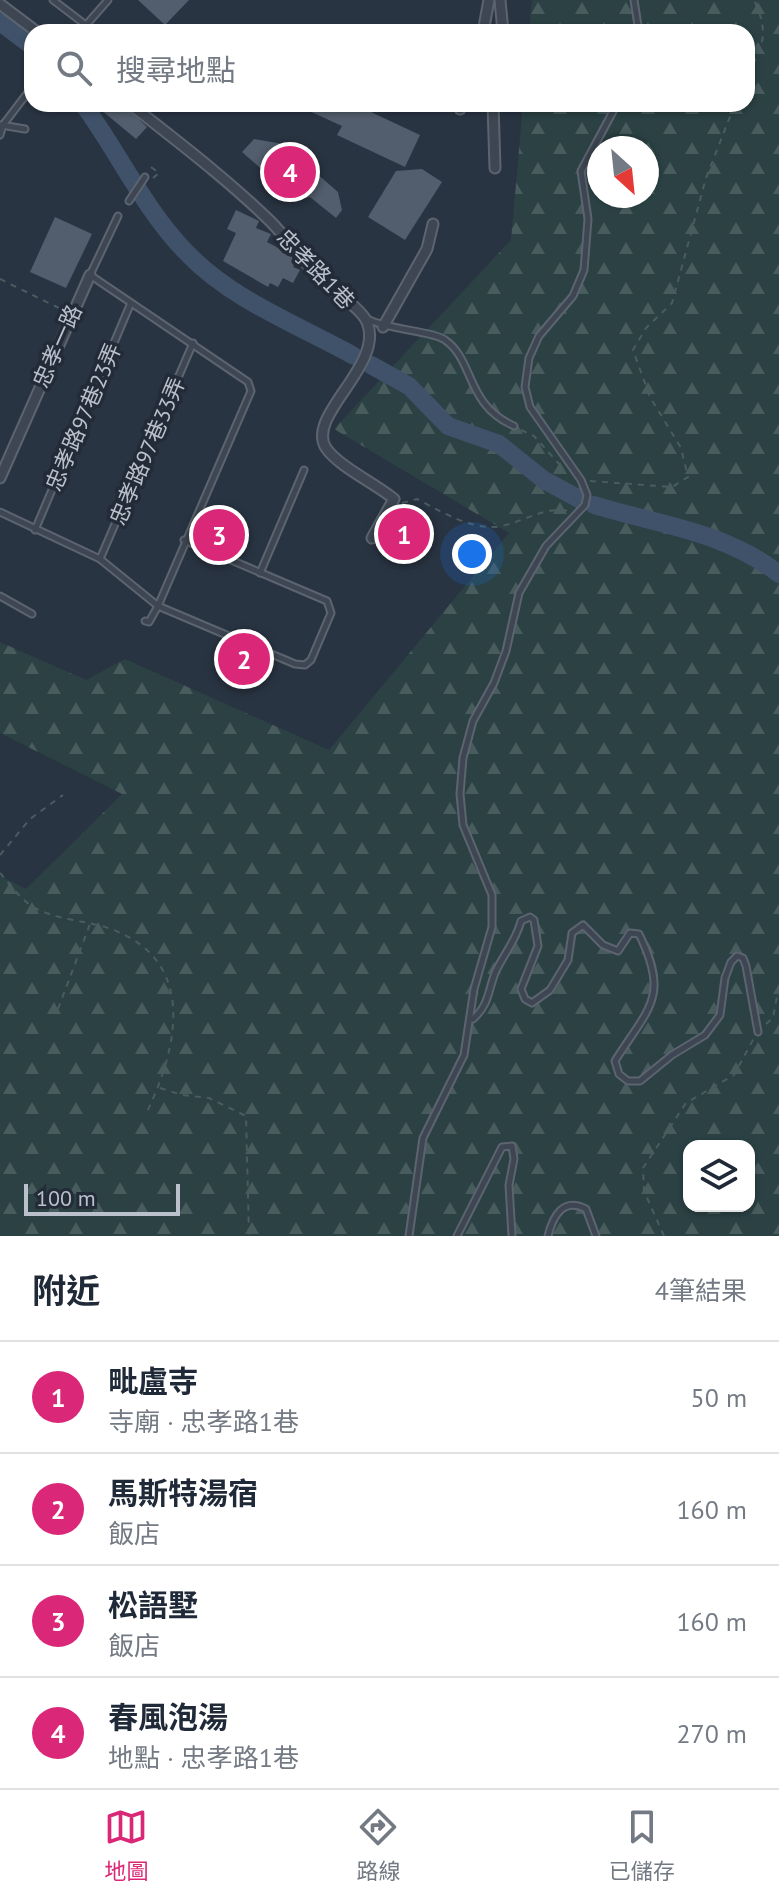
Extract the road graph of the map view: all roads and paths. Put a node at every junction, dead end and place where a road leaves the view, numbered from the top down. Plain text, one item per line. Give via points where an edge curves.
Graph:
1 (53, 0) edge
2 (108, 0) edge
3 (489, 0) edge
4 (500, 0) edge
5 (634, 0) edge
6 (754, 0) edge
7 (0, 4) edge
8 (26, 24) edge
9 (83, 24) edge
10 (88, 24) edge
11 (484, 24) edge
12 (502, 24) edge
13 (638, 24) edge
14 (755, 61) edge
15 (24, 97) edge
16 (140, 112) edge
17 (493, 112) edge
18 (613, 112) edge
19 (732, 112) edge
20 (1, 125) edge
21 (25, 129) dead end
22 (0, 135) edge
23 (151, 167) dead end
24 (495, 168) dead end
25 (145, 177) joint
26 (129, 201) dead end
27 (118, 216) dead end
28 (433, 224) dead end
29 (90, 275) junction
30 (0, 279) edge
31 (130, 305) junction
32 (70, 314) junction
33 (366, 319) junction
34 (383, 327) junction
35 (193, 343) junction
36 (514, 426) joint
37 (555, 459) dead end
38 (304, 470) dead end
39 (0, 478) edge
40 (581, 480) junction
41 (394, 499) junction
42 (0, 512) edge
43 (579, 512) junction
44 (35, 530) junction
45 (372, 538) dead end
46 (184, 540) junction
47 (100, 559) junction
48 (260, 573) junction
49 (0, 596) edge
50 (158, 606) junction
51 (32, 614) dead end
52 (145, 621) dead end
53 (63, 795) dead end
54 (0, 855) edge
55 (0, 873) edge
56 (90, 924) junction
57 (779, 985) edge
58 (58, 1009) dead end
59 (472, 1019) junction
60 (758, 1032) junction
61 (159, 1087) junction
62 (146, 1114) dead end
63 (249, 1236) edge
64 (409, 1236) edge
65 (457, 1236) edge
66 (512, 1236) edge
67 (548, 1236) edge
68 (596, 1236) edge
69 (664, 1236) edge

1 - 9 lane
2 - 10 lane
3 - 11 street
4 - 12 street
5 - 13 lane
6 - 14 path via 765,23
7 - 8 street
15 - 20 lane
16 - 33 street, 忠孝路1巷 via 222,176
17 - 24 street
18 - 40 lane via 581,171 588,219 584,270 573,296 539,336 525,387 530,407
19 - 40 path via 706,178 672,303 646,328 633,350 650,397 681,448 688,477 672,487 650,488
20 - 21 lane
20 - 22 lane
23 - 25 path via 159,173
25 - 26 lane
27 - 29 lane, 忠孝一路
28 - 34 street via 427,249
29 - 31 lane
29 - 32 street, 忠孝一路
30 - 32 path
31 - 35 lane
31 - 44 lane, 忠孝路97巷23弄
32 - 39 street, 忠孝一路
33 - 34 lane
33 - 41 street, 忠孝路1巷 via 371,337 365,356 322,429 323,445
34 - 36 lane via 447,340 483,404
35 - 46 lane via 248,382 251,391
35 - 47 lane, 忠孝路97巷33弄
36 - 37 path via 534,436
38 - 48 lane
40 - 43 lane via 587,495
41 - 43 path via 405,505 417,499 454,518 498,527 556,508
41 - 45 street
42 - 44 lane
43 - 59 lane via 546,546 519,593 506,651 473,721 463,758 463,825 492,895 492,927 474,989
44 - 47 lane
46 - 48 lane
46 - 50 lane
47 - 50 lane
48 - 50 lane via 327,601 331,613 305,665
49 - 51 lane
50 - 52 lane
53 - 54 path via 30,819
55 - 56 path via 31,906
56 - 58 path
56 - 61 path via 111,929 162,964 173,991 171,1050
57 - 60 path via 773,1018
59 - 60 lane via 488,1002 495,973 521,921 530,917 538,946 521,989 532,1003 550,990 568,960 577,927 583,925 603,945 618,951 630,933 639,934 657,981 654,1001 615,1061 628,1081 640,1081 705,1035 720,1015 725,978 737,956 746,966
59 - 64 lane via 464,1055 423,1138
60 - 69 path via 734,1075 686,1103 643,1168 644,1191
61 - 62 path
61 - 63 path via 209,1098 246,1116
65 - 66 lane via 502,1147 512,1146
67 - 68 lane via 554,1217 564,1206 577,1204 586,1209

